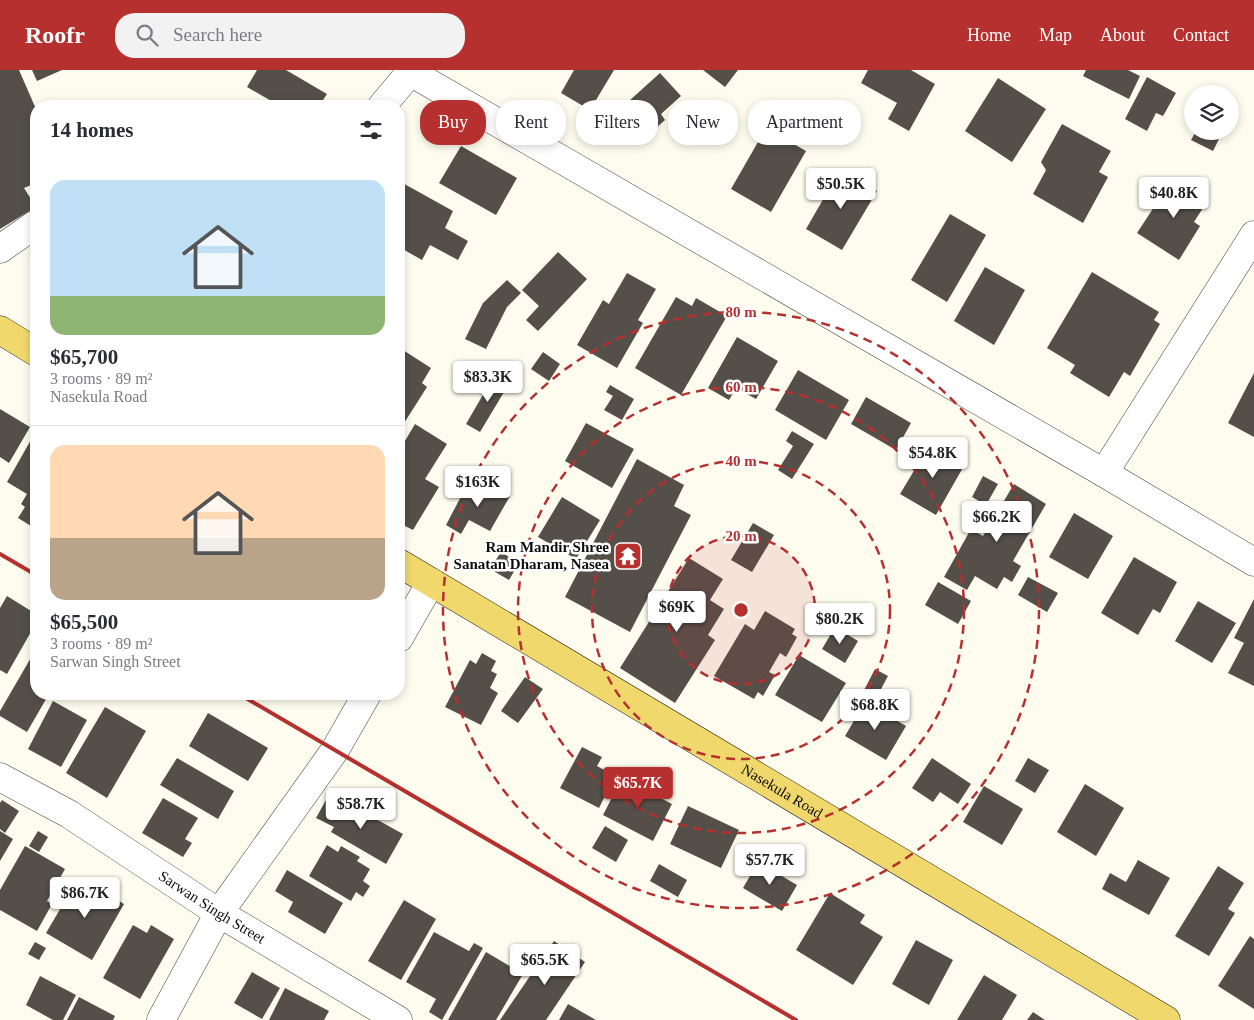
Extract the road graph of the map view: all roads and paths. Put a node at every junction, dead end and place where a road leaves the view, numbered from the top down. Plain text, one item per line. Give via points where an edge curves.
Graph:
1 (411, 71) edge
2 (387, 100) edge
3 (30, 228) edge
4 (1254, 235) edge
5 (0, 249) edge
6 (0, 330) edge
7 (30, 348) edge
8 (1104, 473) junction
9 (1254, 562) edge
10 (405, 567) edge
11 (431, 582) junction
12 (405, 628) edge
13 (364, 700) edge
14 (0, 777) edge
15 (219, 913) junction
16 (161, 1020) edge
17 (398, 1020) edge
18 (1166, 1020) edge

1 - 2 street
1 - 8 street
3 - 5 street
4 - 8 street
6 - 7 main road
8 - 9 street
10 - 11 main road, Nasekula Road
11 - 12 street
11 - 18 main road, Nasekula Road
13 - 15 street via 335,750
14 - 15 street, Sarwan Singh Street via 69,814
15 - 16 street
15 - 17 street, Sarwan Singh Street

